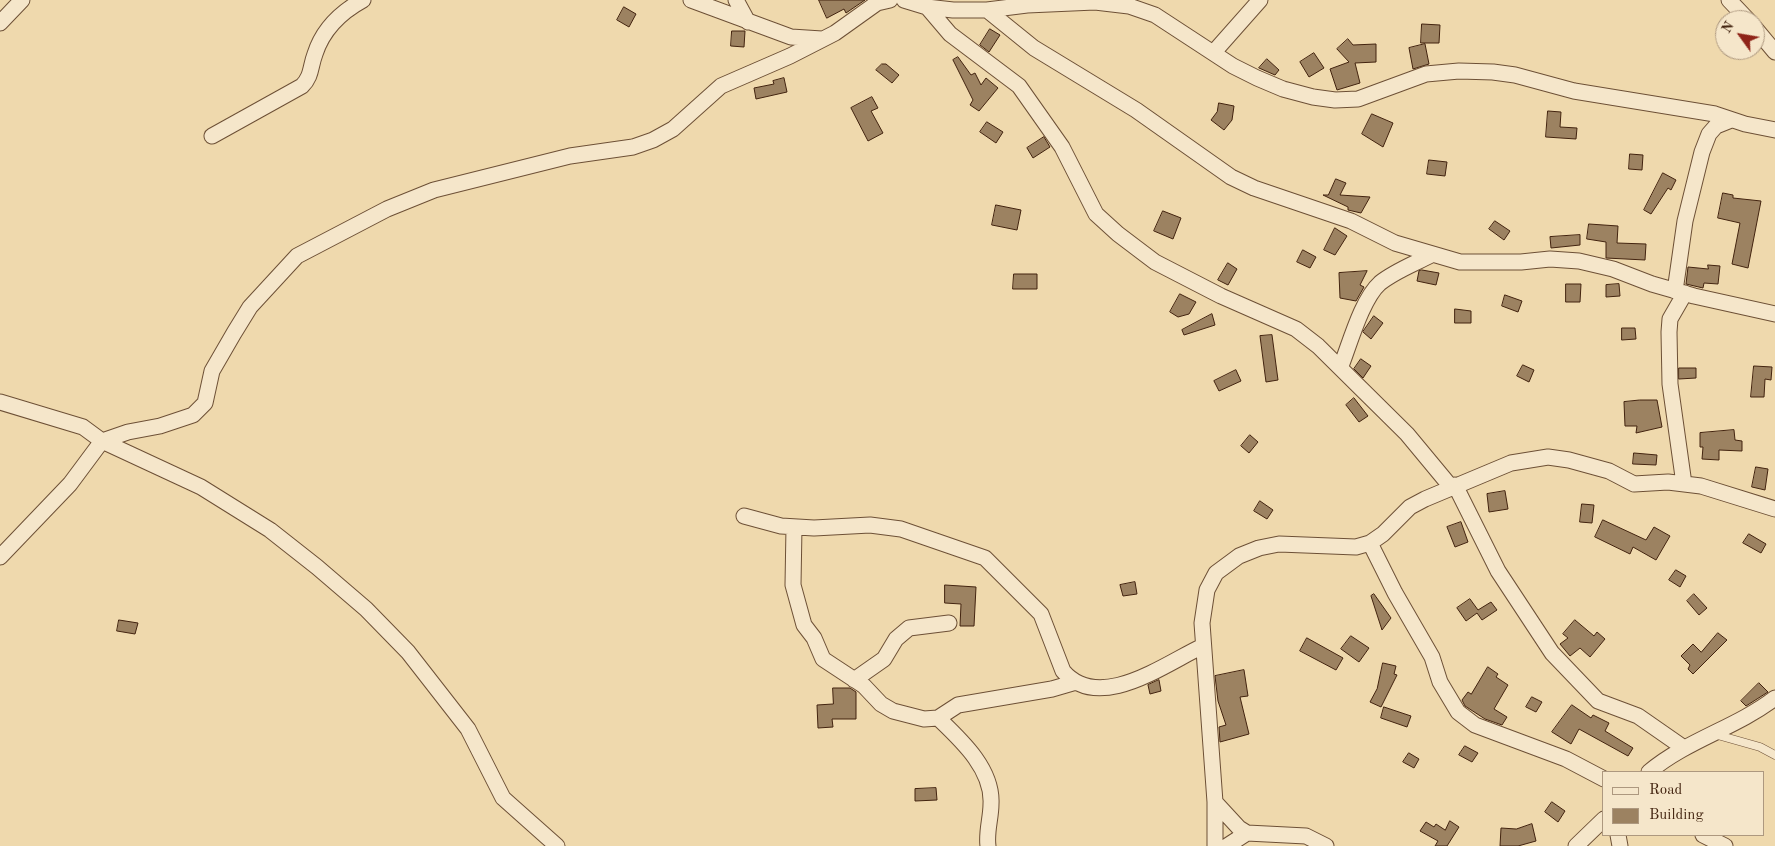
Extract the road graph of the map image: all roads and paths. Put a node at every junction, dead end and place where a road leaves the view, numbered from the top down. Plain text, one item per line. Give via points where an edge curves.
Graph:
1 (22, 0) edge
2 (363, 0) edge
3 (691, 0) edge
4 (736, 0) edge
5 (890, 0) edge
6 (905, 0) edge
7 (1260, 0) edge
8 (1729, 0) edge
9 (926, 7) junction
10 (987, 10) junction
11 (1738, 10) edge
12 (748, 22) junction
13 (0, 23) edge
14 (824, 39) junction
15 (1765, 40) edge
16 (1214, 52) junction
17 (1775, 52) edge
18 (1731, 120) junction
19 (1775, 130) edge
20 (212, 136) dead end
21 (1431, 255) junction
22 (1680, 292) junction
23 (1775, 314) edge
24 (1341, 366) junction
25 (0, 402) edge
26 (102, 441) junction
27 (1684, 484) junction
28 (1453, 486) junction
29 (1775, 509) edge
30 (744, 516) dead end
31 (794, 527) junction
32 (1370, 542) junction
33 (0, 557) edge
34 (949, 623) dead end
35 (1203, 646) junction
36 (854, 680) junction
37 (1076, 682) junction
38 (1775, 698) edge
39 (938, 718) junction
40 (1712, 734) junction
41 (1684, 748) junction
42 (1775, 756) edge
43 (1650, 771) edge
44 (1602, 778) edge
45 (1215, 802) junction
46 (1602, 821) edge
47 (1247, 834) junction
48 (1703, 836) edge
49 (558, 846) edge
50 (988, 846) edge
51 (1215, 846) edge
52 (1228, 846) edge
53 (1326, 846) edge
54 (1576, 846) edge
55 (1725, 846) edge

1 - 13 street
2 - 20 street via 334,20 320,40 309,79 302,86
3 - 12 street
4 - 12 street
5 - 14 street via 877,3
6 - 9 street
7 - 16 street
8 - 11 street
9 - 10 street
9 - 24 street via 950,34 1019,86 1062,147 1096,214 1118,234 1155,262 1296,329
10 - 16 street via 1095,2 1129,6 1155,15
10 - 21 street via 1034,48 1136,110 1231,177 1351,221 1395,243
12 - 14 street via 791,37
14 - 26 street via 721,86 673,129 653,140 633,147 570,156 434,190 387,209 297,256 250,307 212,371 205,403 193,415
15 - 17 street
16 - 18 street via 1233,66 1283,89 1335,100 1358,99 1426,74 1493,72 1574,91 1715,114
18 - 19 street
18 - 22 street via 1716,126 1702,152 1685,221
21 - 22 street via 1460,262 1486,263 1579,260
21 - 24 street via 1379,284 1368,300
22 - 23 street
22 - 27 street via 1668,332 1670,384
24 - 28 street
25 - 26 street via 83,427
26 - 33 street via 70,484
26 - 49 street via 202,487 270,530 366,609 408,652 468,729 503,798
27 - 28 street via 1634,484 1609,472 1548,457 1511,463
27 - 29 street via 1701,486
28 - 32 street via 1410,507 1383,534
28 - 41 street via 1498,571 1552,653 1598,701 1638,716
30 - 31 street
31 - 36 street via 792,585 804,625 823,659
31 - 37 street via 870,525 901,529 985,558 1041,614 1063,671
32 - 35 street via 1356,547 1279,544 1239,556 1216,573 1207,590 1202,623
32 - 44 street via 1458,712 1475,726 1566,758
34 - 36 street via 909,628 896,639 880,662
35 - 37 street via 1126,684 1093,688
35 - 45 street
36 - 39 street via 893,711 924,719
37 - 39 street via 958,705
38 - 40 street via 1740,722
39 - 50 street via 965,744 990,786
40 - 41 street
40 - 42 lane via 1760,748
41 - 43 street
45 - 47 street
45 - 51 street
46 - 54 street
47 - 52 street
47 - 53 street via 1306,836
48 - 55 street

